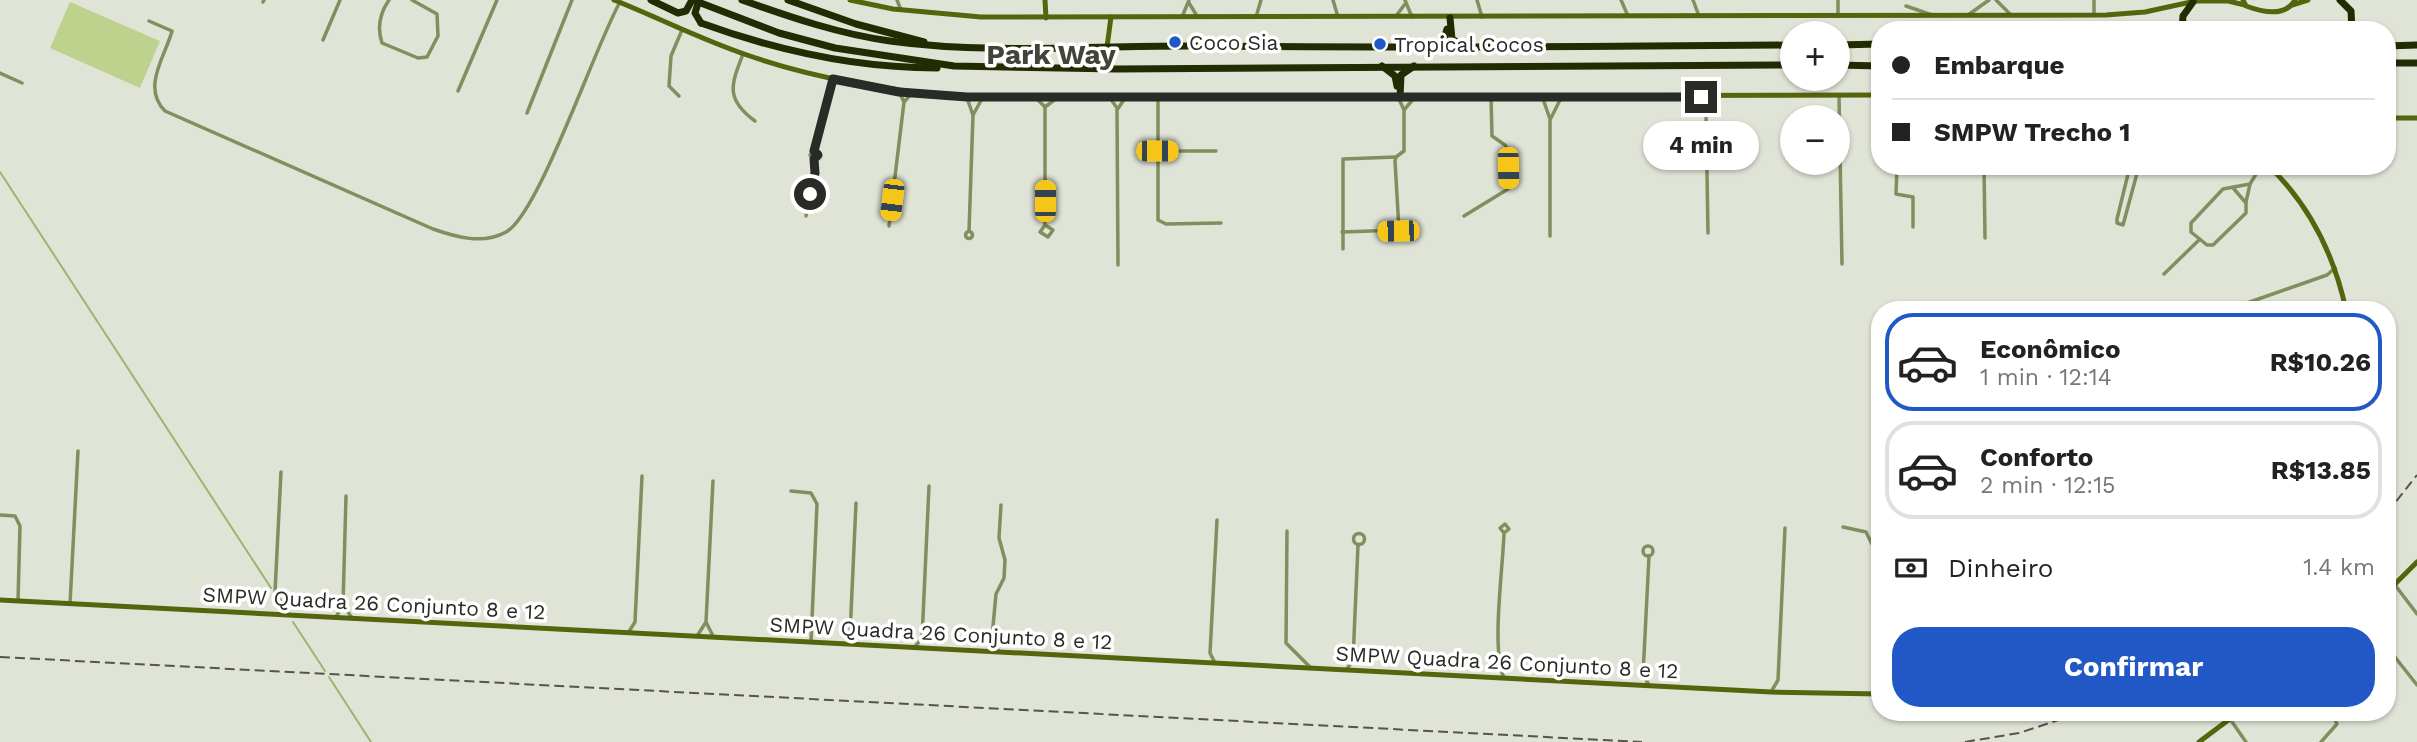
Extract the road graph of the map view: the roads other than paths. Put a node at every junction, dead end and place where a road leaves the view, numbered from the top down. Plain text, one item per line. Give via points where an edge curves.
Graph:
1 (340, 0) edge
2 (389, 0) edge
3 (412, 0) edge
4 (497, 0) edge
5 (573, 0) edge
6 (651, 0) edge
7 (693, 0) edge
8 (699, 0) edge
9 (742, 0) edge
10 (788, 0) edge
11 (850, 0) edge
12 (897, 0) edge
13 (1045, 0) edge
14 (1477, 0) edge
15 (1621, 0) edge
16 (1838, 0) edge
17 (1989, 0) edge
18 (1996, 0) edge
19 (2094, 0) edge
20 (2308, 0) edge
21 (2340, 0) edge
22 (617, 1) edge
23 (2196, 1) edge
24 (1189, 2) edge
25 (1261, 2) edge
26 (1333, 2) edge
27 (1405, 2) edge
28 (1693, 3) edge
29 (1906, 3) edge
30 (2176, 3) edge
31 (2245, 3) edge
32 (2294, 3) edge
33 (1621, 6) junction
34 (1477, 8) junction
35 (893, 9) junction
36 (901, 10) junction
37 (1906, 15) junction
38 (1932, 15) junction
39 (1967, 15) junction
40 (2011, 15) junction
41 (2094, 15) junction
42 (1396, 16) junction
43 (1482, 16) junction
44 (1616, 16) junction
45 (1628, 16) junction
46 (1689, 16) junction
47 (1699, 16) junction
48 (1838, 16) junction
49 (1111, 17) junction
50 (1182, 17) junction
51 (1197, 17) junction
52 (1256, 17) junction
53 (1268, 17) junction
54 (1328, 17) junction
55 (1338, 17) junction
56 (1412, 17) junction
57 (1471, 17) junction
58 (1046, 18) junction
59 (1448, 18) junction
60 (149, 21) dead end
61 (2183, 21) edge
62 (2352, 21) edge
63 (682, 30) junction
64 (323, 40) dead end
65 (1871, 44) edge
66 (930, 45) junction
67 (1780, 45) edge
68 (1850, 45) edge
69 (2396, 46) edge
70 (2417, 46) edge
71 (1107, 47) junction
72 (1427, 48) junction
73 (1472, 48) junction
74 (743, 54) junction
75 (2396, 63) edge
76 (2417, 63) edge
77 (1415, 65) junction
78 (1780, 65) edge
79 (1850, 65) edge
80 (954, 66) junction
81 (1381, 66) junction
82 (1871, 66) edge
83 (0, 73) edge
84 (833, 79) junction
85 (22, 83) dead end
86 (458, 91) dead end
87 (899, 92) junction
88 (912, 93) junction
89 (1839, 95) junction
90 (1871, 95) edge
91 (679, 96) dead end
92 (1542, 96) junction
93 (1562, 96) junction
94 (1711, 96) junction
95 (967, 97) junction
96 (984, 97) junction
97 (1035, 97) junction
98 (1398, 97) junction
99 (1415, 97) junction
100 (1491, 97) junction
101 (1701, 97) junction
102 (1057, 98) junction
103 (1110, 98) junction
104 (1125, 98) junction
105 (1158, 99) junction
106 (904, 102) junction
107 (1045, 107) junction
108 (1117, 108) junction
109 (1404, 110) junction
110 (1706, 110) junction
111 (527, 113) dead end
112 (973, 115) junction
113 (2396, 118) edge
114 (2417, 118) edge
115 (1550, 119) junction
116 (755, 121) dead end
117 (1157, 151) junction
118 (1216, 151) dead end
119 (1396, 157) junction
120 (1897, 175) edge
121 (1984, 175) edge
122 (2127, 175) edge
123 (2138, 175) edge
124 (2257, 175) edge
125 (2276, 175) edge
126 (2250, 184) junction
127 (2234, 189) junction
128 (2123, 195) junction
129 (2132, 197) junction
130 (2246, 203) junction
131 (806, 215) dead end
132 (1464, 216) dead end
133 (1221, 223) dead end
134 (1045, 225) dead end
135 (889, 226) dead end
136 (1913, 227) dead end
137 (969, 231) dead end
138 (1342, 232) junction
139 (1708, 233) dead end
140 (1550, 236) dead end
141 (1985, 238) dead end
142 (2199, 240) junction
143 (1343, 249) dead end
144 (1842, 264) dead end
145 (1118, 265) dead end
146 (2336, 268) junction
147 (2164, 274) dead end
148 (2327, 275) junction
149 (2338, 278) junction
150 (2253, 301) edge
151 (2344, 301) edge
152 (78, 451) dead end
153 (281, 472) dead end
154 (642, 476) dead end
155 (713, 481) dead end
156 (929, 486) dead end
157 (791, 491) dead end
158 (346, 496) dead end
159 (856, 503) dead end
160 (1001, 505) dead end
161 (0, 515) edge
162 (1216, 520) dead end
163 (1843, 527) dead end
164 (1785, 528) dead end
165 (1287, 531) dead end
166 (1504, 533) dead end
167 (1871, 539) edge
168 (1358, 545) dead end
169 (1649, 556) dead end
170 (2417, 562) edge
171 (2396, 584) edge
172 (2396, 586) edge
173 (0, 600) edge
174 (18, 601) junction
175 (70, 604) junction
176 (343, 605) junction
177 (282, 606) junction
178 (276, 614) junction
179 (289, 614) junction
180 (2417, 614) edge
181 (335, 618) junction
182 (352, 618) junction
183 (635, 622) junction
184 (706, 622) junction
185 (628, 633) junction
186 (641, 633) junction
187 (850, 635) junction
188 (697, 636) junction
189 (714, 637) junction
190 (992, 639) junction
191 (922, 640) junction
192 (811, 642) junction
193 (844, 643) junction
194 (854, 644) junction
195 (916, 646) junction
196 (927, 646) junction
197 (986, 652) junction
198 (999, 652) junction
199 (1210, 653) junction
200 (2396, 658) edge
201 (1203, 662) junction
202 (1353, 662) junction
203 (1215, 663) junction
204 (1500, 667) junction
205 (1311, 668) junction
206 (1348, 669) junction
207 (1358, 670) junction
208 (1643, 676) junction
209 (1493, 677) junction
210 (1504, 678) junction
211 (1777, 680) junction
212 (1634, 684) junction
213 (1649, 685) junction
214 (2417, 685) edge
215 (1771, 692) junction
216 (1784, 693) junction
217 (1871, 694) edge
218 (2227, 721) edge
219 (2231, 721) edge
220 (2336, 721) edge
221 (2199, 742) edge
222 (2246, 742) edge
223 (2321, 742) edge

1 - 64 street
2 - 3 street via 379,24 382,43 418,58 427,57 438,36 437,14
4 - 86 street
5 - 111 street
6 - 7 highway via 678,13 686,11
7 - 80 highway via 824,45
8 - 80 highway, bridge via 695,13 701,23 769,44 858,62
9 - 66 highway via 840,32
10 - 66 highway
11 - 35 street
12 - 35 street
12 - 36 street
13 - 58 street
14 - 34 street
15 - 33 street
16 - 48 street
17 - 39 street
18 - 40 street
19 - 41 street
20 - 32 street
21 - 62 highway via 2351,11
22 - 60 street via 531,202 507,232 484,239 433,229 164,111 158,100 156,68 172,33
22 - 63 street
23 - 30 street
23 - 31 street
23 - 61 highway
24 - 50 street
24 - 51 street
25 - 52 street
25 - 53 street
26 - 54 street
26 - 55 street
27 - 42 street
27 - 56 street
28 - 46 street
28 - 47 street
29 - 37 street
29 - 38 street
30 - 41 street via 2132,14
31 - 32 street via 2273,12
33 - 44 street
33 - 45 street
34 - 43 street
34 - 57 street
35 - 36 street
36 - 58 street
37 - 38 street
37 - 48 street
38 - 39 street
39 - 40 street
40 - 41 street
42 - 55 street
42 - 56 street
43 - 44 street
43 - 57 street
44 - 45 street
45 - 46 street
46 - 47 street
47 - 48 street
49 - 50 street
49 - 58 street
49 - 71 street
50 - 51 street
51 - 52 street
52 - 53 street
53 - 54 street
54 - 55 street
56 - 59 street
57 - 59 street
59 - 72 highway via 1445,37
59 - 73 highway via 1451,39
63 - 74 street
63 - 91 street via 669,66 669,86
65 - 68 highway
66 - 71 highway via 995,50
67 - 73 highway
69 - 70 highway
71 - 72 highway
72 - 73 highway
74 - 84 street
74 - 116 street via 733,95 738,109
75 - 76 highway
77 - 78 highway
77 - 81 highway
77 - 98 highway via 1401,75
79 - 82 highway
80 - 81 highway
81 - 98 highway via 1396,78
83 - 85 street
84 - 87 street
84 - 131 street via 814,151 818,155
87 - 88 street
87 - 106 street
88 - 95 street
88 - 106 street
89 - 90 street
89 - 94 street
89 - 144 street
92 - 93 street
92 - 100 street
92 - 115 street
93 - 101 street
93 - 115 street
94 - 101 street
94 - 110 street
95 - 96 street
95 - 112 street
96 - 97 street
96 - 112 street
97 - 102 street
97 - 107 street
98 - 99 street
98 - 105 street
98 - 109 street
99 - 100 street
99 - 109 street
100 - 132 street via 1492,135 1507,147 1508,186 1504,193
101 - 110 street
102 - 103 street
102 - 107 street
103 - 104 street
103 - 108 street
104 - 105 street
104 - 108 street
105 - 117 street
106 - 135 street
107 - 134 street
108 - 145 street
109 - 119 street via 1404,152
110 - 139 street
112 - 137 street
113 - 114 street
115 - 140 street
117 - 118 street
117 - 133 street via 1158,220 1166,224
119 - 138 street via 1343,159
119 - 138 street via 1399,230
120 - 136 street via 1896,194 1913,197
121 - 141 street
122 - 128 street
123 - 129 street
124 - 126 street
125 - 146 street via 2305,208
126 - 127 street
126 - 130 street
127 - 130 street
127 - 142 street via 2222,190 2191,223 2189,229
128 - 129 street
128 - 129 street via 2116,221 2123,225
130 - 142 street via 2246,212 2213,245
138 - 143 street
142 - 147 street
146 - 148 street
146 - 149 street
148 - 149 street
148 - 150 street
149 - 151 street
152 - 175 street
153 - 177 street via 275,587
154 - 183 street
155 - 184 street
156 - 191 street
157 - 192 street via 811,493 817,504
158 - 176 street
159 - 187 street
160 - 190 street via 1004,578 996,597
161 - 174 street via 15,516 20,526
162 - 199 street
163 - 167 street via 1866,532
164 - 211 street
165 - 205 street via 1286,643
166 - 204 street
168 - 202 street
169 - 208 street
170 - 171 street
172 - 180 street
173 - 174 street, SMPW Quadra 26 Conjunto 8 e 12
174 - 175 street, SMPW Quadra 26 Conjunto 8 e 12
175 - 178 street, SMPW Quadra 26 Conjunto 8 e 12
176 - 181 street
176 - 182 street
177 - 178 street
177 - 179 street
178 - 179 street, SMPW Quadra 26 Conjunto 8 e 12
179 - 181 street, SMPW Quadra 26 Conjunto 8 e 12
181 - 182 street, SMPW Quadra 26 Conjunto 8 e 12
182 - 185 street, SMPW Quadra 26 Conjunto 8 e 12
183 - 185 street
183 - 186 street
184 - 188 street
184 - 189 street
185 - 186 street, SMPW Quadra 26 Conjunto 8 e 12
186 - 188 street, SMPW Quadra 26 Conjunto 8 e 12
187 - 193 street
187 - 194 street
188 - 189 street, SMPW Quadra 26 Conjunto 8 e 12
189 - 192 street, SMPW Quadra 26 Conjunto 8 e 12
190 - 197 street
190 - 198 street
191 - 195 street
191 - 196 street
192 - 193 street, SMPW Quadra 26 Conjunto 8 e 12
193 - 194 street, SMPW Quadra 26 Conjunto 8 e 12
194 - 195 street, SMPW Quadra 26 Conjunto 8 e 12
195 - 196 street, SMPW Quadra 26 Conjunto 8 e 12
196 - 197 street, SMPW Quadra 26 Conjunto 8 e 12
197 - 198 street, SMPW Quadra 26 Conjunto 8 e 12
198 - 201 street, SMPW Quadra 26 Conjunto 8 e 12
199 - 201 street
199 - 203 street
200 - 214 street
201 - 203 street, SMPW Quadra 26 Conjunto 8 e 12
202 - 206 street
202 - 207 street
203 - 205 street, SMPW Quadra 26 Conjunto 8 e 12
204 - 209 street
204 - 210 street
205 - 206 street, SMPW Quadra 26 Conjunto 8 e 12
206 - 207 street, SMPW Quadra 26 Conjunto 8 e 12
207 - 209 street, SMPW Quadra 26 Conjunto 8 e 12
208 - 212 street
208 - 213 street
209 - 210 street, SMPW Quadra 26 Conjunto 8 e 12
210 - 212 street, SMPW Quadra 26 Conjunto 8 e 12
211 - 215 street
211 - 216 street
212 - 213 street, SMPW Quadra 26 Conjunto 8 e 12
213 - 215 street, SMPW Quadra 26 Conjunto 8 e 12
215 - 216 street, SMPW Quadra 26 Conjunto 8 e 12
216 - 217 street, SMPW Quadra 26 Conjunto 8 e 12
218 - 221 street
219 - 222 street
220 - 223 street

